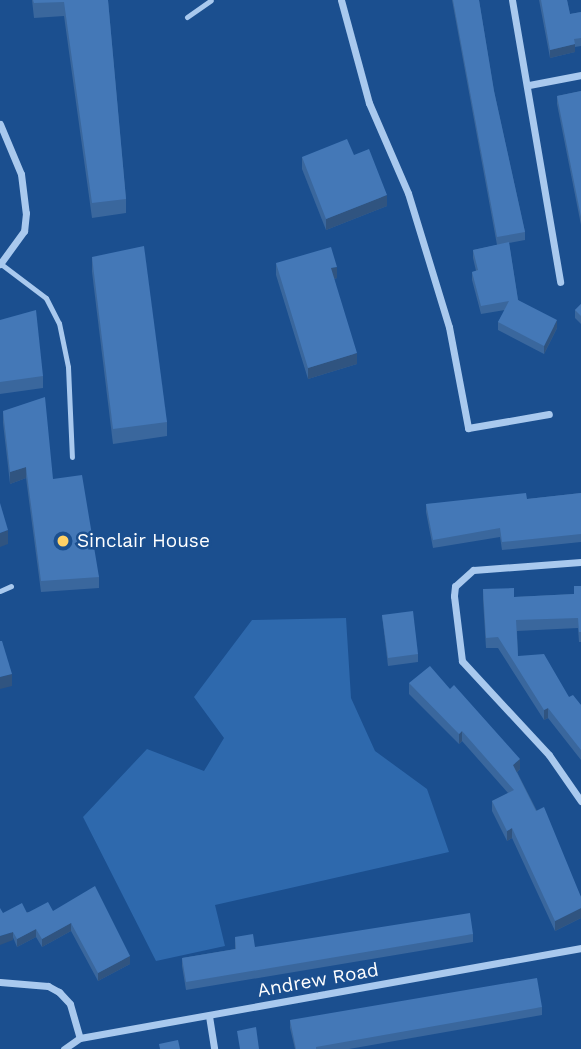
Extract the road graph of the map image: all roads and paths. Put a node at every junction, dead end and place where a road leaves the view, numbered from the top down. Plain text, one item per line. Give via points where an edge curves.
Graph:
1 (211, 0) edge
2 (341, 0) edge
3 (512, 0) edge
4 (187, 17) dead end
5 (581, 75) edge
6 (529, 85) junction
7 (0, 124) edge
8 (0, 264) edge
9 (560, 282) dead end
10 (549, 414) dead end
11 (72, 457) dead end
12 (581, 562) edge
13 (11, 586) dead end
14 (0, 591) edge
15 (581, 801) edge
16 (581, 948) edge
17 (0, 982) edge
18 (209, 1016) junction
19 (80, 1038) junction
20 (64, 1049) edge
21 (214, 1049) edge

1 - 4 lane
2 - 10 street via 369,103 408,193 449,327 468,428
3 - 6 street
5 - 6 street
6 - 9 street
7 - 8 street via 20,174 26,213 24,231
8 - 11 lane via 46,298 59,323 68,367
12 - 15 street via 488,567 463,576 454,596 459,653 467,668 549,755
13 - 14 lane
16 - 18 street, Andrew Road
17 - 19 street via 48,986 59,992 70,1004
18 - 19 street, Andrew Road
18 - 21 street
19 - 20 street, Andrew Road

